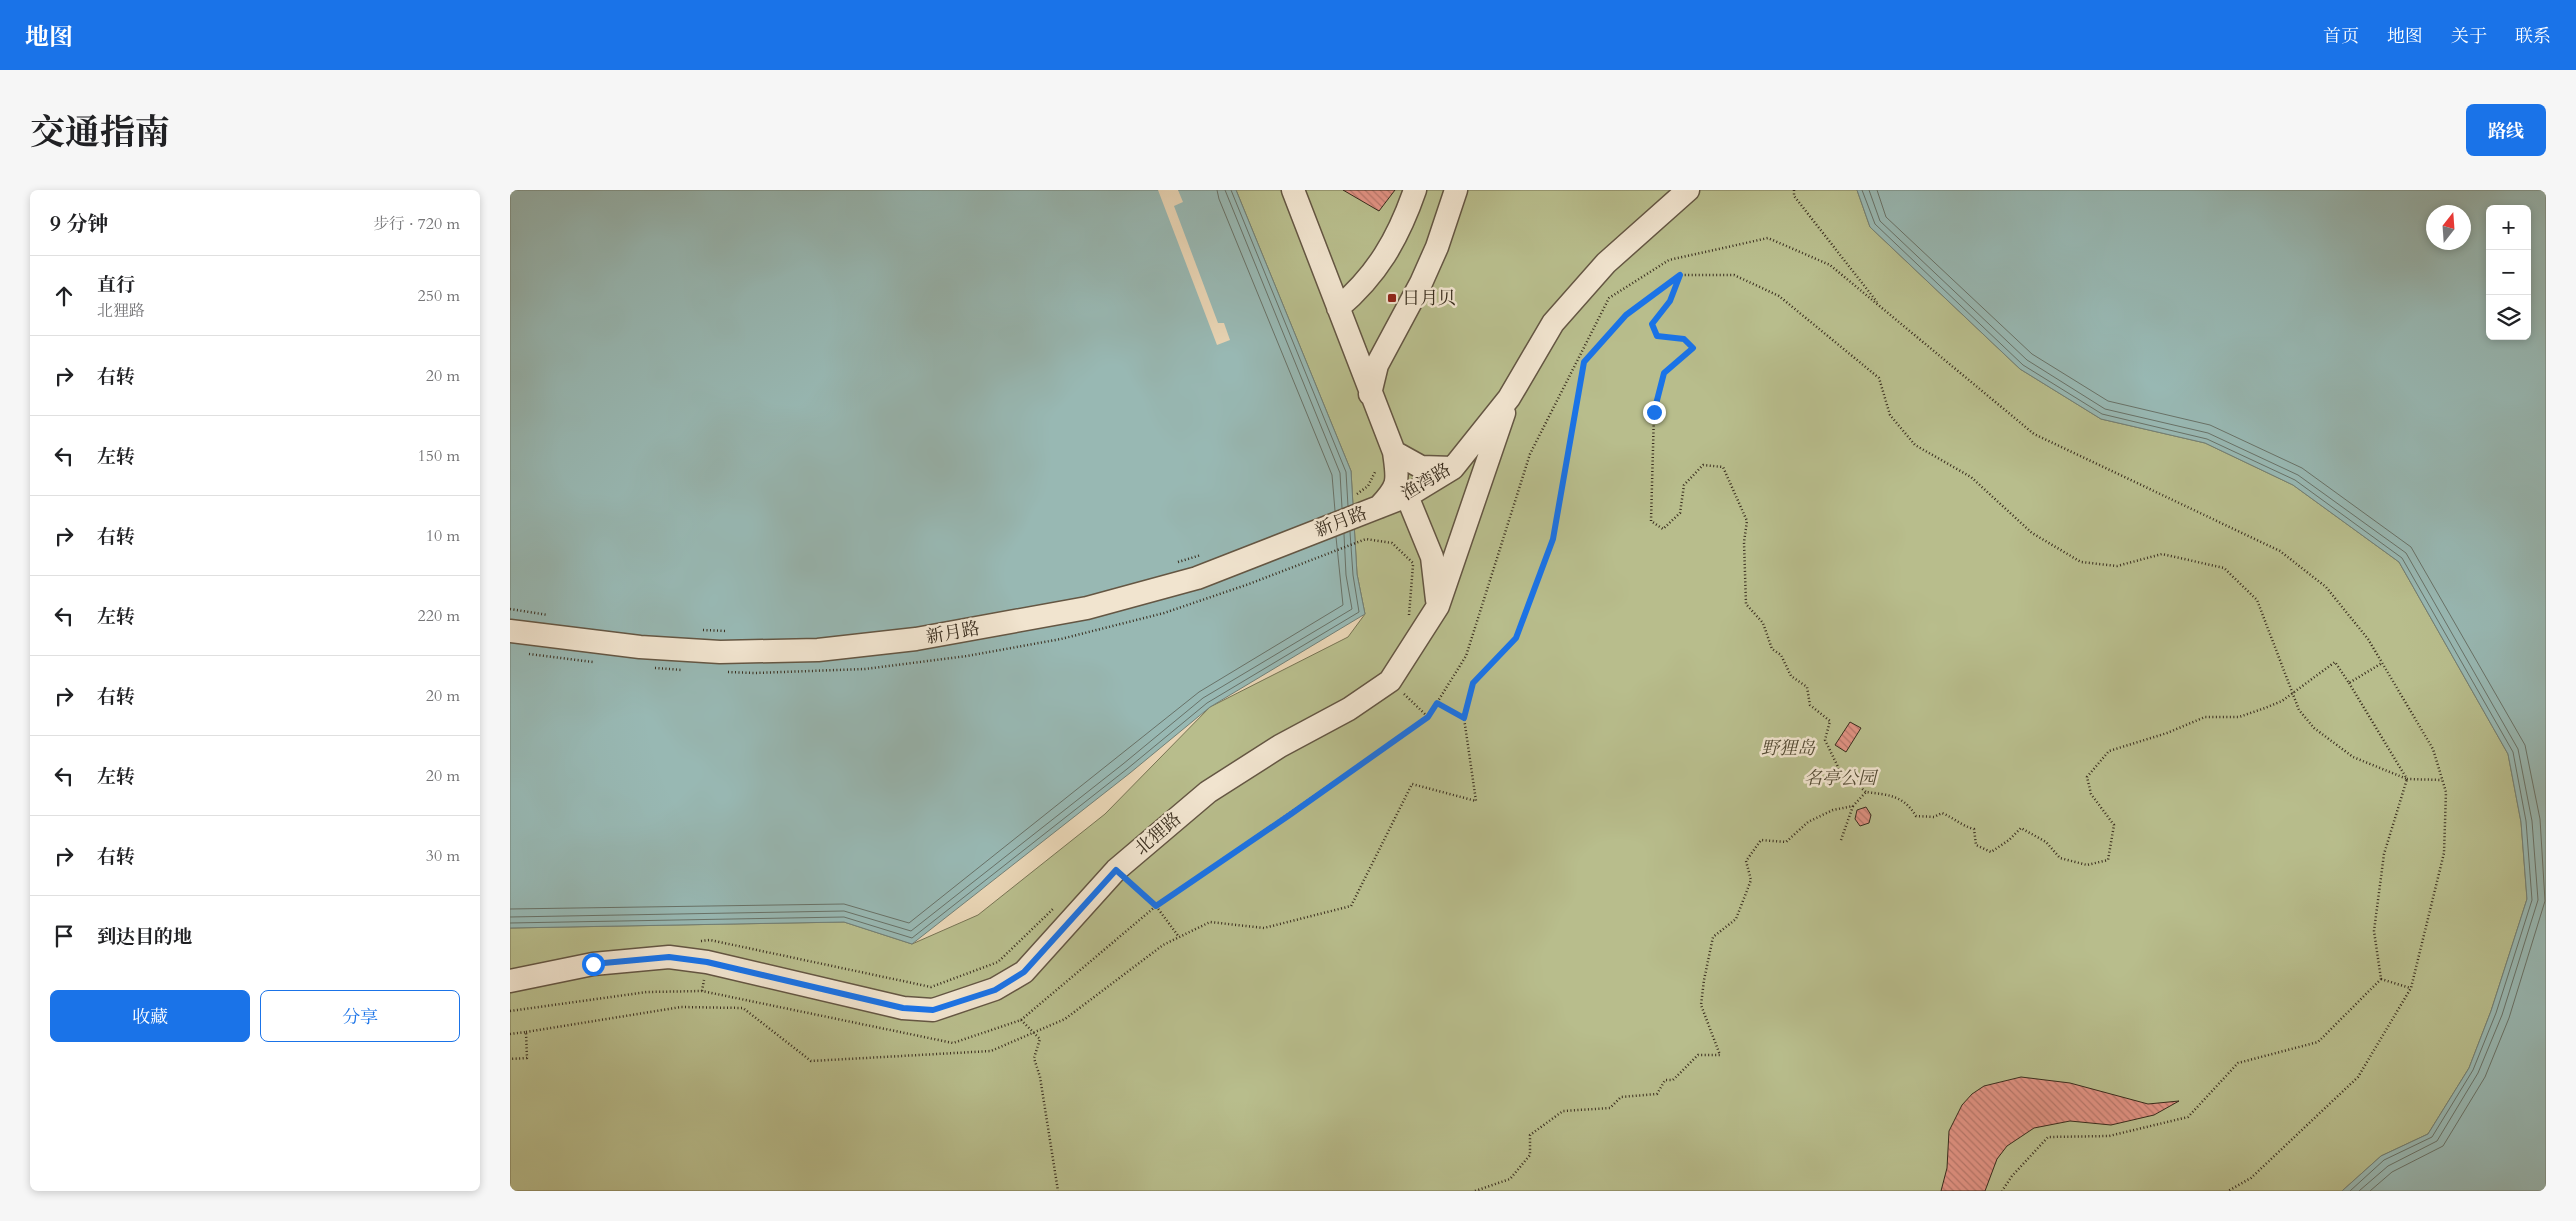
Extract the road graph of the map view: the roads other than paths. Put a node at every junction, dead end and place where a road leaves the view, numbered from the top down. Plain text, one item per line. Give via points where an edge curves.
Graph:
1 (1293, 190) edge
2 (1414, 190) edge
3 (1456, 190) edge
4 (1688, 190) edge
5 (1664, 201) edge
6 (1338, 308) junction
7 (1370, 394) junction
8 (1509, 398) junction
9 (1385, 458) junction
10 (1453, 468) junction
11 (1408, 496) junction
12 (1378, 507) junction
13 (1438, 606) junction
14 (510, 631) edge
15 (510, 982) edge

1 - 6 street, 渔湾路
2 - 6 street via 1380,263 1361,288
3 - 7 street via 1421,283 1377,365
4 - 5 street, 渔湾路
5 - 8 street, 渔湾路 via 1553,323
6 - 7 street, 渔湾路
7 - 9 street, 渔湾路
8 - 10 street, 渔湾路
8 - 13 street, 北狸路
9 - 10 street via 1420,467
9 - 12 street, 渔湾路 via 1397,474 1395,491
10 - 11 street, 渔湾路
11 - 12 street, 渔湾路
11 - 13 street via 1432,557
12 - 14 street, 新月路 via 1197,578 1087,608 916,639 818,650 720,652 640,647
13 - 15 street, 北狸路 via 1390,681 1349,709 1280,746 1208,792 1116,870 1024,972 995,990 933,1010 903,1008 716,964 669,957 593,964

